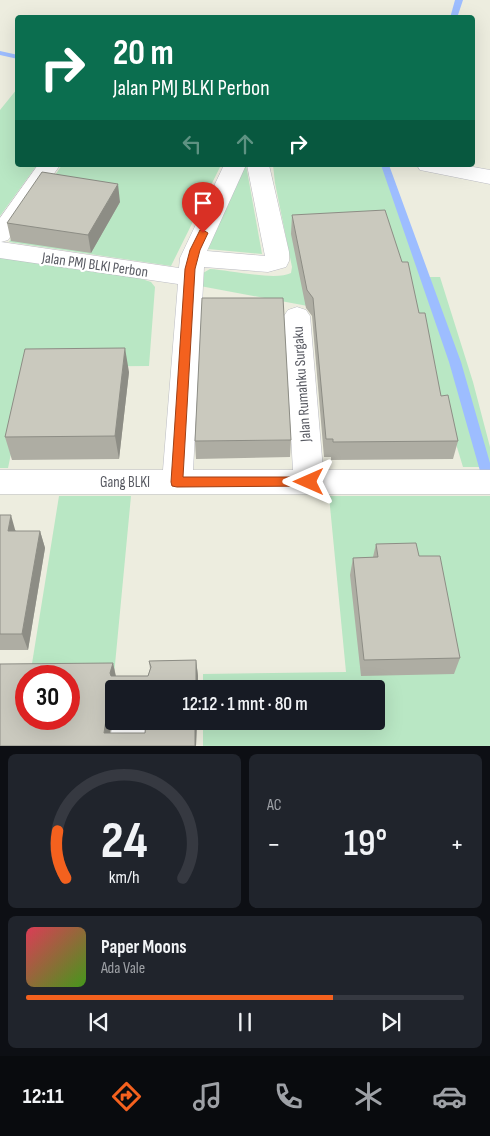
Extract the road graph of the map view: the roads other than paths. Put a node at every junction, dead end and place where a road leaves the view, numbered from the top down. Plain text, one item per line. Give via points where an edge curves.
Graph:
1 (48, 167) edge
2 (234, 167) edge
3 (258, 167) edge
4 (438, 167) edge
5 (490, 177) edge
6 (0, 235) edge
7 (0, 250) edge
8 (191, 268) junction
9 (297, 316) dead end
10 (0, 482) edge
11 (177, 482) junction
12 (309, 482) junction
13 (490, 482) edge
14 (129, 730) edge
15 (128, 746) edge

1 - 6 street
2 - 8 street
3 - 8 street, Jalan PMJ BLKI Perbon via 276,260 268,264
4 - 5 street
7 - 8 street, Jalan PMJ BLKI Perbon
8 - 11 street
9 - 12 street, Jalan Rumahku Surgaku
10 - 11 street, Gang BLKI
11 - 12 street, Gang BLKI
12 - 13 street, Gang BLKI
14 - 15 street

